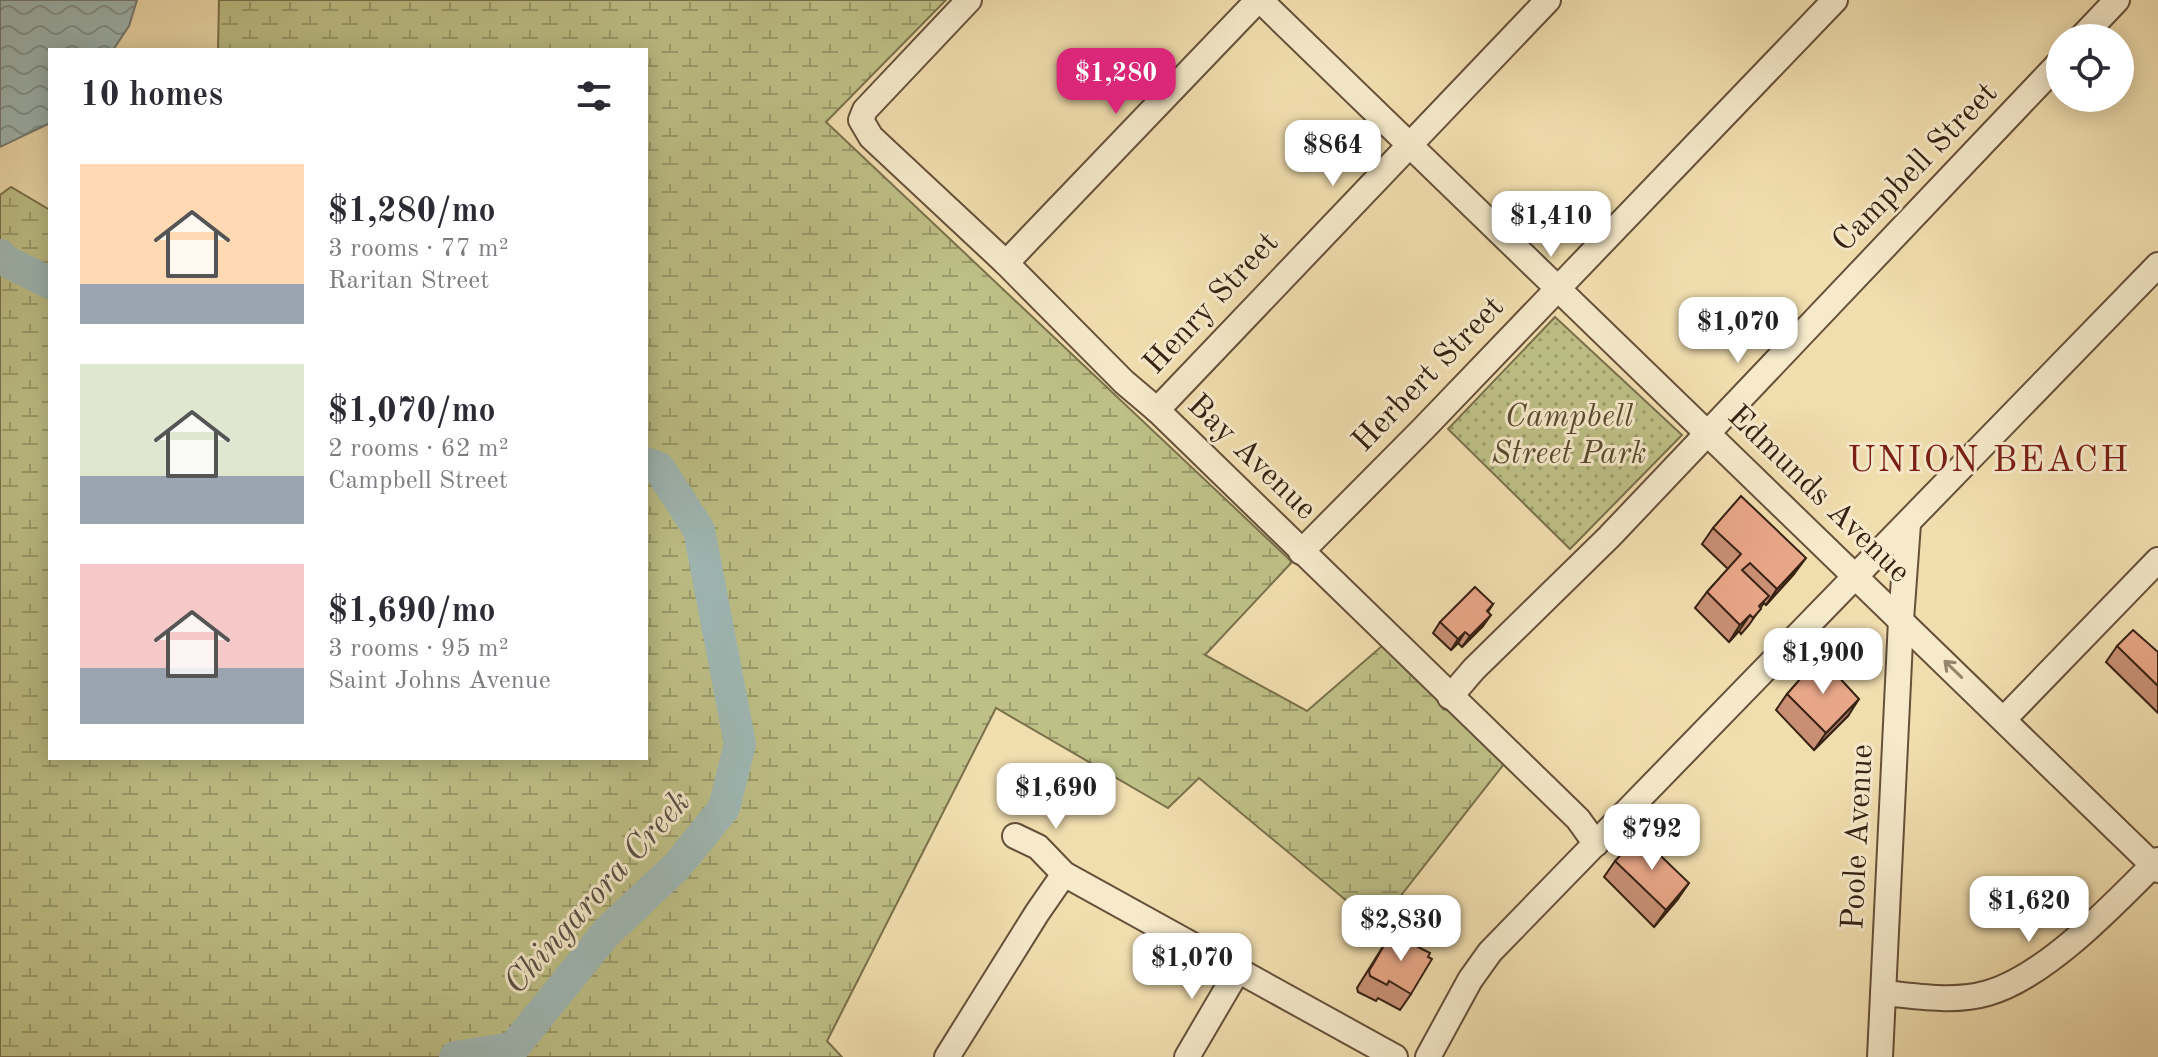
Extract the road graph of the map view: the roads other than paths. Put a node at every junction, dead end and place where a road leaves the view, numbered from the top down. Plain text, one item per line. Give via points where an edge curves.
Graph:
1 (969, 0) edge
2 (1259, 0) edge
3 (1548, 0) edge
4 (1835, 0) edge
5 (2117, 0) edge
6 (2094, 24) edge
7 (2046, 77) edge
8 (1409, 145) junction
9 (1006, 263) junction
10 (2158, 265) edge
11 (1557, 286) junction
12 (1157, 410) junction
13 (1708, 433) junction
14 (1908, 524) junction
15 (1301, 552) junction
16 (2158, 560) edge
17 (1856, 577) junction
18 (1901, 620) junction
19 (1450, 697) junction
20 (2004, 719) junction
21 (1015, 836) dead end
22 (1596, 844) junction
23 (2156, 865) edge
24 (1064, 874) junction
25 (1238, 970) junction
26 (1883, 993) junction
27 (947, 1057) edge
28 (1187, 1057) edge
29 (1395, 1057) edge
30 (1428, 1057) edge
31 (1880, 1057) edge

1 - 9 street, Bay Avenue via 861,120 871,137
2 - 8 street, Edmunds Avenue
2 - 9 street
3 - 8 street, Henry Street
4 - 11 street, Herbert Street
5 - 6 street
7 - 13 street, Campbell Street
8 - 11 street, Edmunds Avenue
8 - 12 street, Henry Street
9 - 12 street, Bay Avenue
10 - 14 street
11 - 13 street, Edmunds Avenue
11 - 15 street, Herbert Street
12 - 15 street, Bay Avenue
13 - 17 street, Edmunds Avenue
13 - 19 street, Campbell Street
14 - 17 street
14 - 18 street, Poole Avenue
15 - 19 street, Bay Avenue
16 - 20 street
17 - 18 street, Edmunds Avenue
17 - 22 street
20 -> 18 street, Edmunds Avenue
18 - 26 street, Poole Avenue
19 - 22 street, Bay Avenue via 1578,819
20 - 23 street, Edmunds Avenue
21 - 24 street via 1038,847
22 - 30 street via 1490,952
23 - 26 street via 2069,944 2007,986 1963,998
24 - 25 street
24 - 27 street
25 - 28 street
25 - 29 street
26 - 31 street, Poole Avenue

